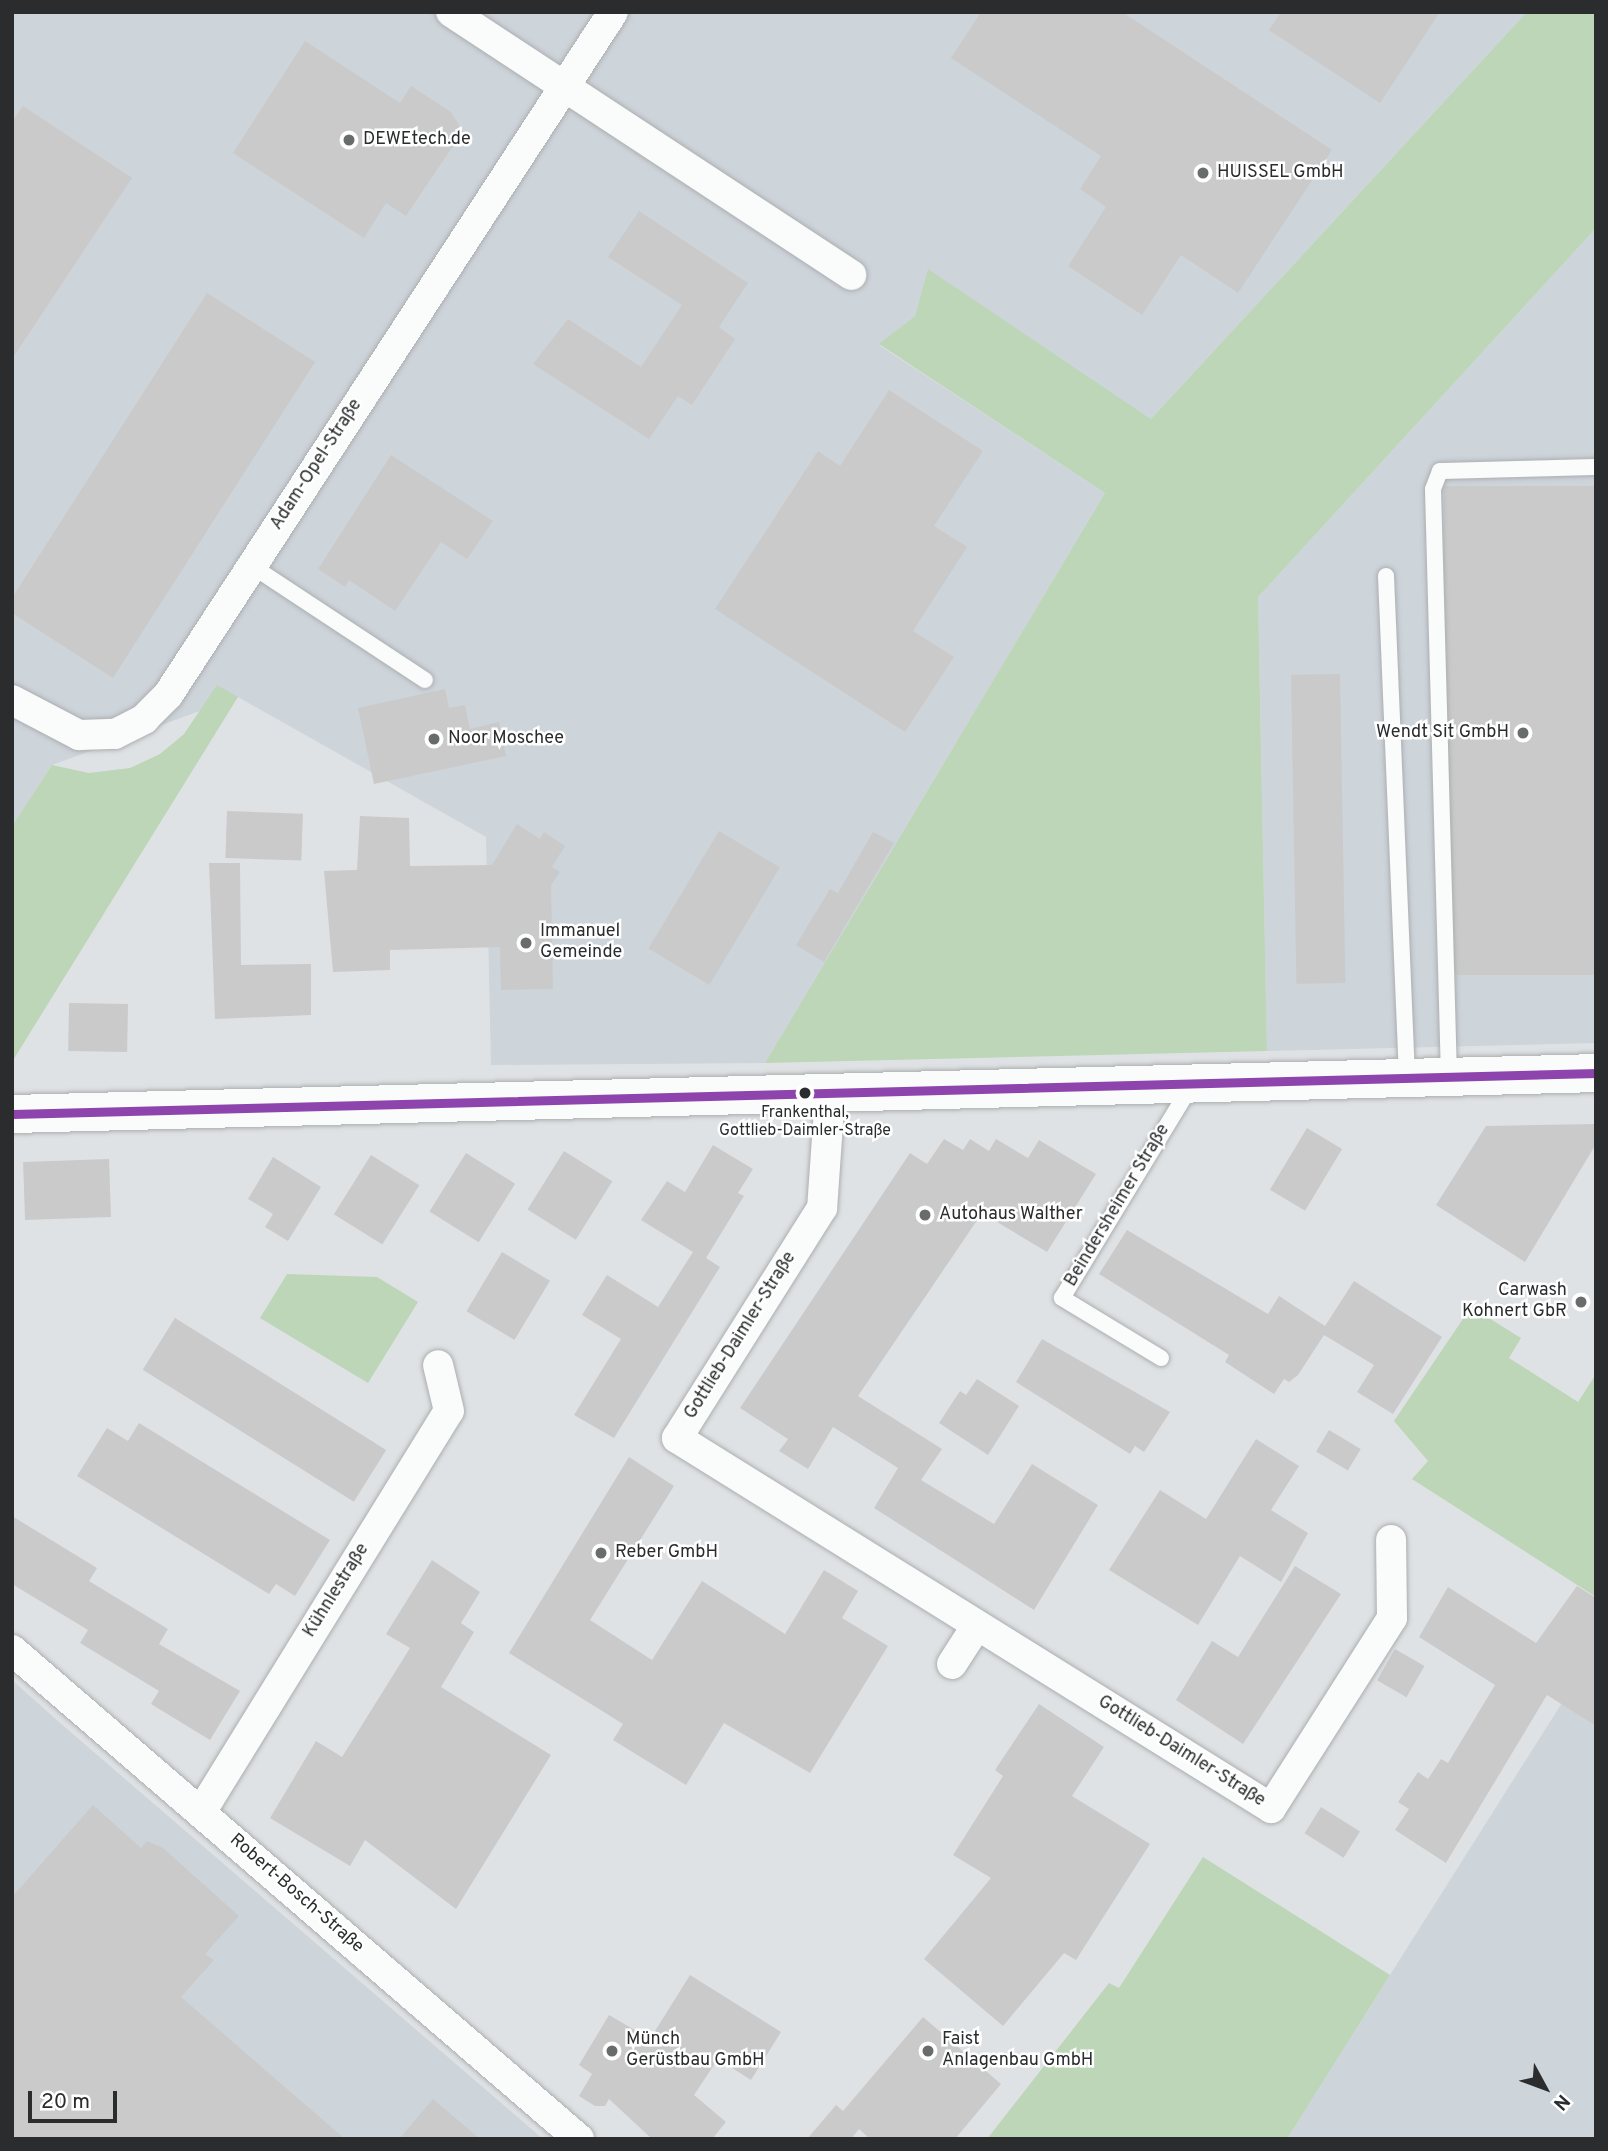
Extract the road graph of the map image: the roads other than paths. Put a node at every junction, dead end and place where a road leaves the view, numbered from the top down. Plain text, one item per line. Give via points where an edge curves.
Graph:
1 (451, 12) edge
2 (613, 12) edge
3 (564, 86) junction
4 (851, 275) dead end
5 (1596, 467) edge
6 (251, 566) junction
7 (1386, 576) dead end
8 (425, 680) dead end
9 (12, 700) edge
10 (1596, 1073) edge
11 (1449, 1077) junction
12 (1407, 1078) junction
13 (1191, 1086) junction
14 (830, 1095) junction
15 (12, 1114) edge
16 (1161, 1358) dead end
17 (438, 1365) dead end
18 (1391, 1540) dead end
19 (977, 1625) junction
20 (12, 1650) edge
21 (953, 1664) dead end
22 (201, 1812) junction
23 (579, 2139) edge

1 - 3 street
2 - 3 street, Adam-Opel-Straße
3 - 4 street
3 - 6 street, Adam-Opel-Straße
5 - 11 lane via 1440,471 1433,489
6 - 8 lane
6 - 9 street, Adam-Opel-Straße via 168,695 144,719 115,734 79,735
7 - 12 lane
10 - 11 street
11 - 12 street
12 - 13 street
13 - 14 street
13 - 16 lane, Beindersheimer Straße via 1062,1298
14 - 15 street
14 - 19 street, Gottlieb-Daimler-Straße via 822,1208 677,1438
17 - 22 street, Kühnlestraße via 449,1411
18 - 19 street, Gottlieb-Daimler-Straße via 1392,1618 1271,1808
19 - 21 street
20 - 22 street, Robert-Bosch-Straße
22 - 23 street, Robert-Bosch-Straße

